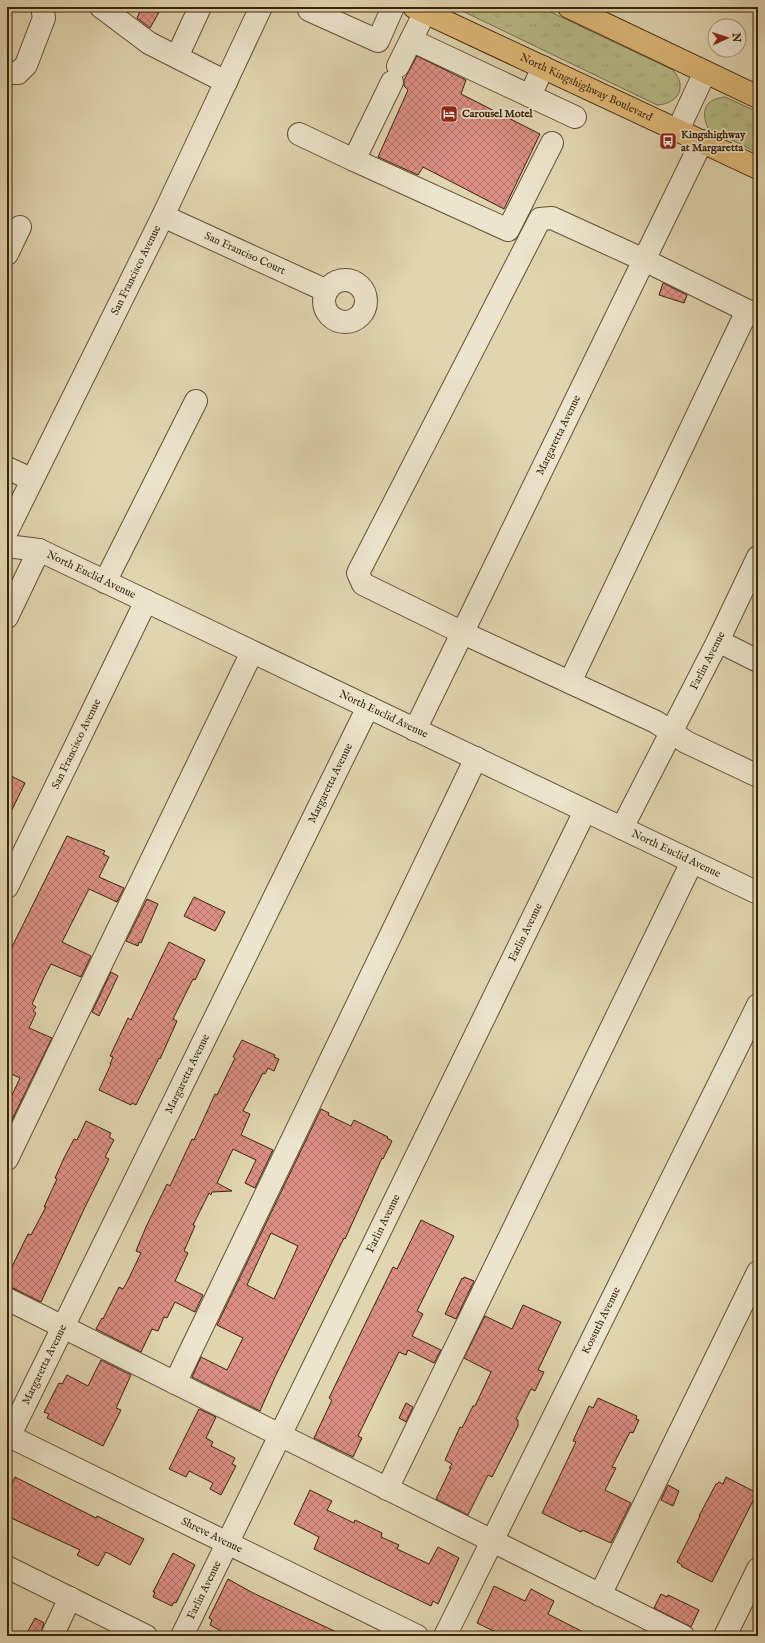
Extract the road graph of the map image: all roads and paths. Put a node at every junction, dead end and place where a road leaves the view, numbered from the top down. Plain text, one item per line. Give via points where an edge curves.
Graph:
1 (42, 7) edge
2 (101, 7) edge
3 (200, 7) edge
4 (261, 7) edge
5 (393, 7) edge
6 (569, 7) edge
7 (308, 8) edge
8 (420, 10) edge
9 (411, 40) junction
10 (177, 57) junction
11 (543, 67) junction
12 (705, 72) junction
13 (7, 73) edge
14 (226, 82) junction
15 (530, 96) junction
16 (758, 97) edge
17 (575, 117) dead end
18 (678, 130) junction
19 (299, 134) dead end
20 (702, 141) junction
21 (552, 143) dead end
22 (354, 160) junction
23 (758, 168) edge
24 (163, 216) junction
25 (20, 227) dead end
26 (7, 254) edge
27 (644, 260) junction
28 (327, 291) dead end
29 (752, 313) edge
30 (196, 401) dead end
31 (7, 468) edge
32 (31, 479) junction
33 (7, 531) edge
34 (7, 546) edge
35 (39, 550) junction
36 (758, 557) edge
37 (105, 582) junction
38 (146, 602) junction
39 (7, 617) edge
40 (463, 633) junction
41 (718, 641) junction
42 (252, 652) junction
43 (758, 661) edge
44 (570, 682) junction
45 (368, 707) junction
46 (415, 730) junction
47 (671, 733) junction
48 (476, 758) junction
49 (758, 776) edge
50 (585, 810) junction
51 (622, 828) junction
52 (692, 862) junction
53 (7, 887) edge
54 (758, 893) edge
55 (758, 1005) edge
56 (7, 1158) edge
57 (758, 1272) edge
58 (7, 1299) edge
59 (63, 1326) junction
60 (174, 1382) junction
61 (280, 1436) junction
62 (8, 1437) edge
63 (387, 1489) junction
64 (493, 1540) junction
65 (227, 1543) junction
66 (7, 1567) edge
67 (758, 1569) edge
68 (600, 1595) junction
69 (70, 1598) junction
70 (52, 1636) edge
71 (146, 1636) edge
72 (182, 1636) edge
73 (417, 1636) edge
74 (445, 1636) edge
75 (683, 1636) edge
76 (725, 1636) edge

1 - 13 street via 44,18 26,65 18,74
2 - 10 street via 149,43
3 - 10 street
4 - 14 street, San Francisco Avenue
5 - 7 street via 378,41
6 - 12 main road
8 - 9 street
8 - 11 main road, North Kingshighway Boulevard
9 - 15 street
9 - 22 street
10 - 14 street
11 - 15 street
11 - 18 main road, North Kingshighway Boulevard
12 - 16 main road
12 - 18 street
14 - 24 street, San Francisco Avenue
15 - 17 street
18 - 20 main road, North Kingshighway Boulevard
19 - 22 street
20 - 23 main road, North Kingshighway Boulevard
20 - 27 street, Margaretta Avenue
21 - 22 street via 508,230
24 - 28 street, San Franciso Court
24 - 32 street, San Francisco Avenue
25 - 26 street
27 - 29 street
27 - 40 street, Margaretta Avenue
27 - 40 street via 552,218 540,220 358,573 363,584
29 - 44 street
30 - 37 street
31 - 32 street
32 - 33 street, San Francisco Avenue
34 - 35 street, North Euclid Avenue
35 - 37 street, North Euclid Avenue
35 - 39 street
36 - 41 street, Farlin Avenue
37 - 38 street, North Euclid Avenue
38 - 42 street, North Euclid Avenue
38 - 53 street, San Francisco Avenue
40 - 44 street
40 - 46 street, Margaretta Avenue
41 - 43 street
41 - 47 street, Farlin Avenue
42 - 45 street, North Euclid Avenue
42 - 56 street
44 - 47 street via 656,722
45 - 46 street, North Euclid Avenue
45 - 59 street, Margaretta Avenue
46 - 48 street, North Euclid Avenue
47 - 49 street
47 - 51 street, Farlin Avenue
48 - 50 street, North Euclid Avenue
48 - 60 street
50 - 51 street, North Euclid Avenue
50 - 61 street, Farlin Avenue
51 - 52 street, North Euclid Avenue
52 - 54 street, North Euclid Avenue
52 - 63 street
55 - 64 street, Kossuth Avenue
57 - 68 street
58 - 59 street
59 - 60 street
59 - 62 street, Margaretta Avenue
60 - 61 street
61 - 63 street
61 - 65 street, Farlin Avenue
62 - 65 street, Shreve Avenue
63 - 64 street
64 - 68 street
64 - 74 street, Kossuth Avenue
65 - 72 street, Farlin Avenue
65 - 73 street, Shreve Avenue
66 - 69 street
67 - 76 street
68 - 75 street
69 - 70 street
69 - 71 street

